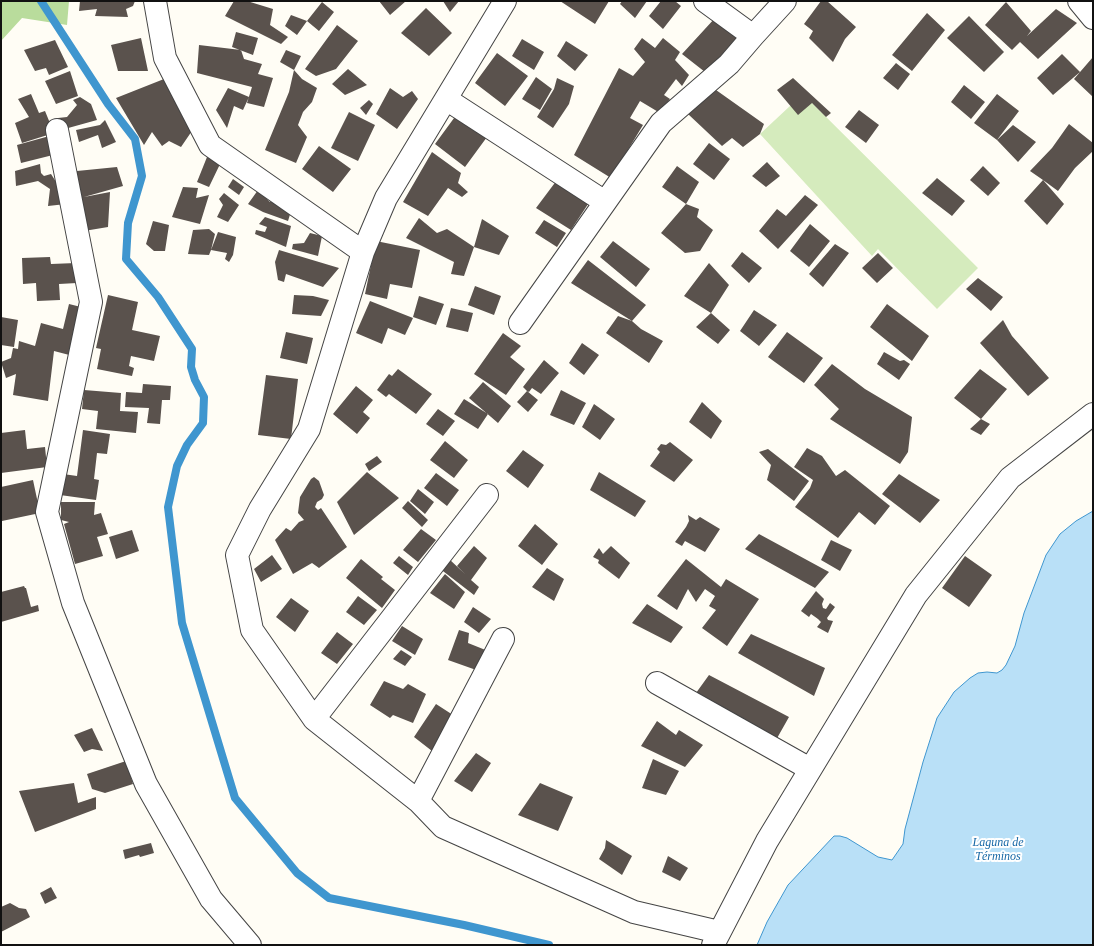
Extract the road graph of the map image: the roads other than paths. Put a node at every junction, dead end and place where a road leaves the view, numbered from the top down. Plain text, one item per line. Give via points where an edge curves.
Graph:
1 (155, 1) edge
2 (505, 1) edge
3 (705, 1) edge
4 (785, 1) edge
5 (1079, 1) edge
6 (1093, 18) edge
7 (753, 36) junction
8 (446, 99) junction
9 (57, 130) dead end
10 (605, 202) junction
11 (363, 252) junction
12 (520, 323) dead end
13 (1093, 414) edge
14 (487, 495) dead end
15 (503, 639) dead end
16 (657, 683) dead end
17 (314, 719) junction
18 (810, 769) junction
19 (418, 801) junction
20 (716, 939) edge
21 (250, 945) edge

1 - 11 street via 164,58 210,145
2 - 8 street
3 - 7 street
4 - 7 street
5 - 6 street
7 - 10 street via 729,64 661,123
8 - 10 street
8 - 11 street via 386,198
9 - 21 street via 91,302 48,512 73,603 146,784 211,899
10 - 12 street
11 - 17 street via 309,429 260,509 237,555 252,630
13 - 18 street via 1010,478 916,595
14 - 17 street
15 - 19 street
16 - 18 street
17 - 19 street
18 - 20 street via 767,841
19 - 20 street via 443,828 634,912

